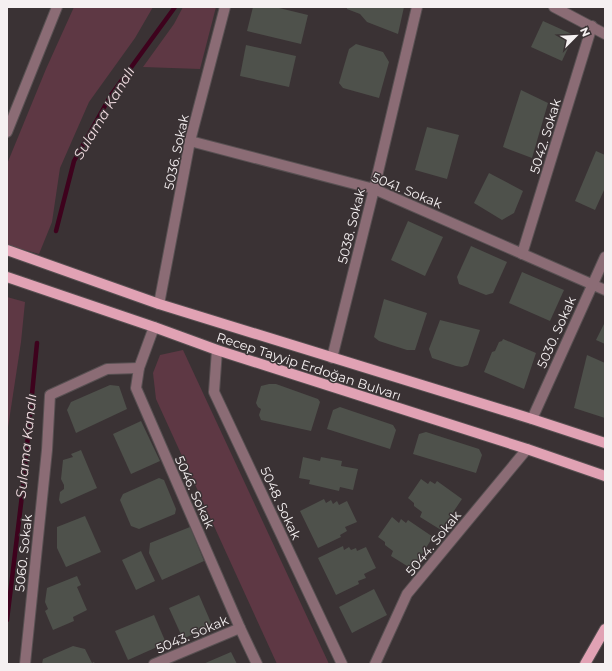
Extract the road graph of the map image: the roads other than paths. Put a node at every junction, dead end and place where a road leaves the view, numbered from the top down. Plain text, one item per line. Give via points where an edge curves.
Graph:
1 (56, 7) edge
2 (225, 7) edge
3 (417, 7) edge
4 (554, 7) edge
5 (592, 26) junction
6 (605, 34) edge
7 (7, 132) edge
8 (190, 141) junction
9 (374, 189) junction
10 (7, 250) edge
11 (522, 254) junction
12 (605, 257) edge
13 (7, 277) edge
14 (592, 284) junction
15 (605, 290) edge
16 (159, 304) junction
17 (154, 326) junction
18 (217, 350) junction
19 (332, 358) junction
20 (139, 368) junction
21 (532, 419) junction
22 (605, 443) edge
23 (527, 449) junction
24 (605, 476) edge
25 (240, 628) junction
26 (605, 629) edge
27 (25, 664) edge
28 (154, 664) edge
29 (257, 664) edge
30 (342, 664) edge
31 (375, 664) edge
32 (585, 664) edge

1 - 7 street
2 - 8 street, 5036. Sokak
3 - 9 street, 5038. Sokak
4 - 5 street
5 - 6 street
5 - 11 street, 5042. Sokak
8 - 9 street, 5041. Sokak
8 - 16 street, 5036. Sokak
9 - 11 street, 5041. Sokak
9 - 19 street, 5038. Sokak
10 - 16 main road, Recep Tayyip Erdoğan Bulvarı
11 - 14 street, 5041. Sokak
12 - 14 street, 5030. Sokak
13 - 17 main road, Recep Tayyip Erdoğan Bulvarı
14 - 15 street, 5041. Sokak
14 - 21 street, 5030. Sokak
16 - 19 main road, Recep Tayyip Erdoğan Bulvarı
17 - 18 main road, Recep Tayyip Erdoğan Bulvarı
17 - 20 street, 5046. Sokak
18 - 23 main road, Recep Tayyip Erdoğan Bulvarı
18 - 30 street, 5048. Sokak via 214,392
19 - 21 main road, Recep Tayyip Erdoğan Bulvarı
20 - 25 street, 5046. Sokak via 136,388
20 - 27 street, 5060. Sokak via 107,369 50,395 47,450
21 - 22 main road, Recep Tayyip Erdoğan Bulvarı
23 - 24 main road, Recep Tayyip Erdoğan Bulvarı
23 - 31 street, 5044. Sokak via 407,594
25 - 28 street, 5043. Sokak
25 - 29 street, 5046. Sokak
26 - 32 main road

